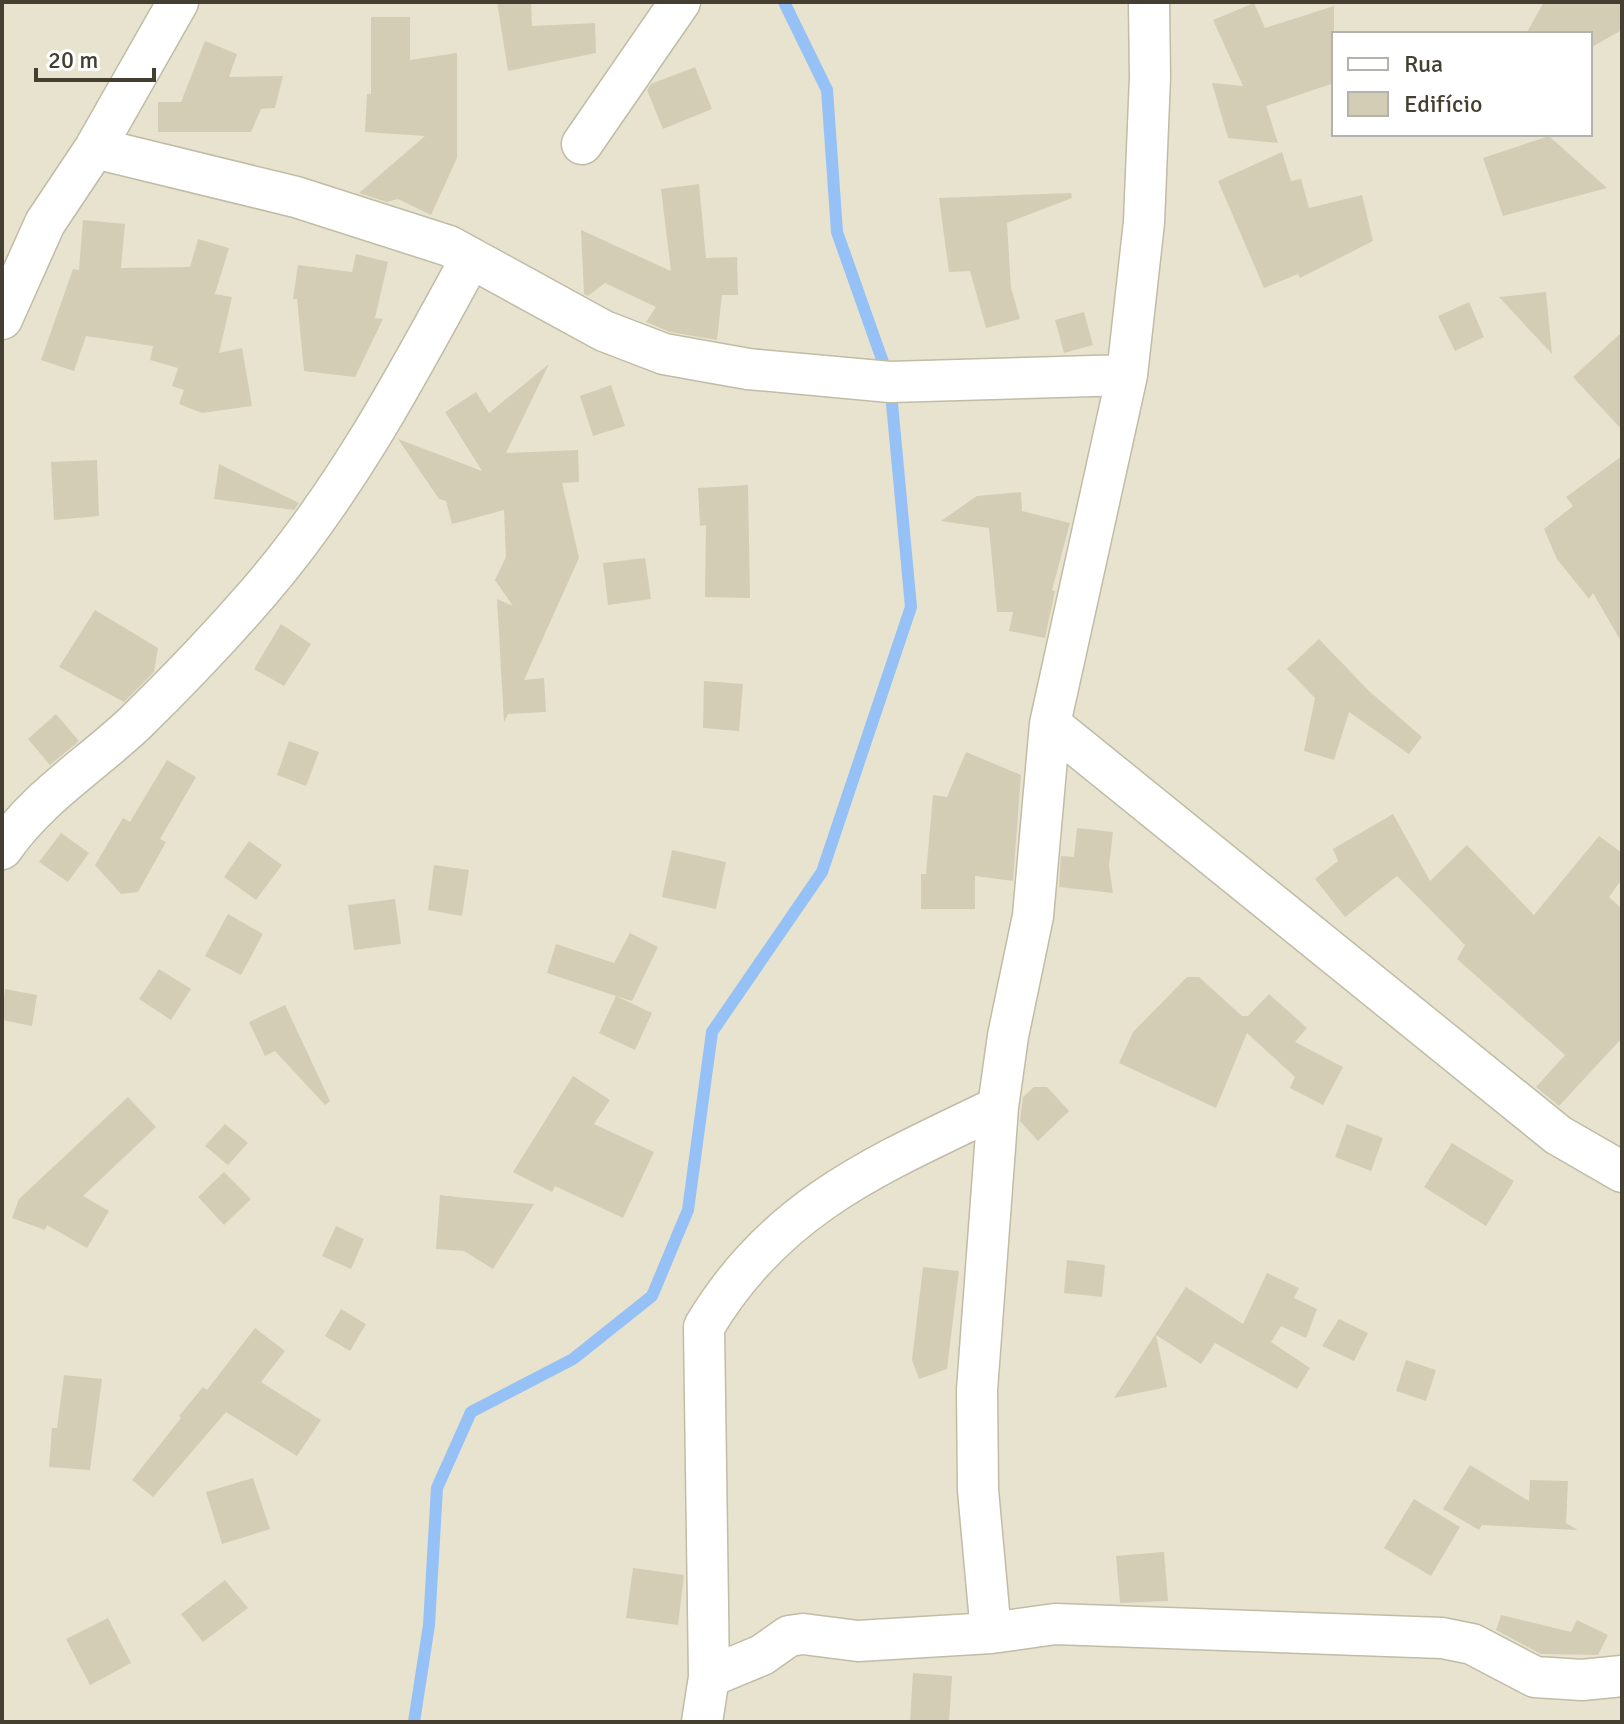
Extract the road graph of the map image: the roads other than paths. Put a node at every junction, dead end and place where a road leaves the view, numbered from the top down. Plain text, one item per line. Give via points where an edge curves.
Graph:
1 (178, 2) edge
2 (680, 2) edge
3 (1149, 2) edge
4 (582, 144) dead end
5 (95, 148) junction
6 (471, 258) junction
7 (5, 303) edge
8 (1127, 375) junction
9 (1050, 724) junction
10 (2, 849) edge
11 (998, 1107) junction
12 (1622, 1172) edge
13 (991, 1633) junction
14 (1622, 1676) edge
15 (709, 1677) junction
16 (702, 1722) edge

1 - 5 street
2 - 4 street
3 - 8 street via 1144,222
5 - 6 street via 296,197 449,246
5 - 7 street via 45,223
6 - 8 street via 604,331 664,354 748,369 890,382
6 - 10 street via 384,418 260,592 133,724 23,819
8 - 9 street
9 - 11 street via 1033,916
9 - 12 street via 1558,1135
11 - 13 street via 977,1390 978,1490
11 - 15 street via 862,1173 783,1228 726,1290 704,1327
13 - 14 street via 1055,1624 1442,1638 1472,1644 1535,1677
13 - 15 street via 858,1641 789,1636 762,1655
15 - 16 street

